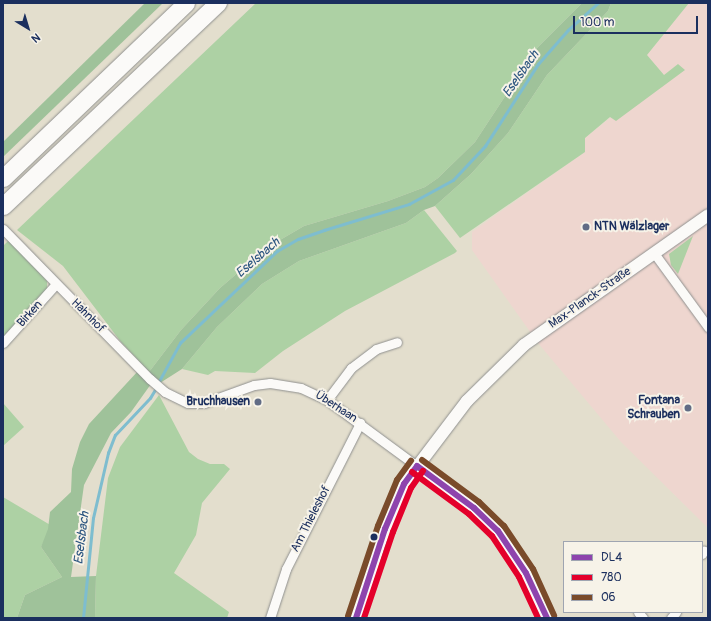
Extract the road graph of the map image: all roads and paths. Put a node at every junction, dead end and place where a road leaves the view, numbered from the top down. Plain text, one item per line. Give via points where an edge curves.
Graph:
1 (186, 3) edge
2 (218, 3) edge
3 (3, 178) edge
4 (3, 206) edge
5 (708, 215) edge
6 (3, 229) edge
7 (654, 253) junction
8 (56, 284) junction
9 (708, 326) edge
10 (397, 342) dead end
11 (3, 343) edge
12 (157, 386) joint
13 (327, 400) junction
14 (360, 423) junction
15 (417, 466) junction
16 (270, 618) edge
17 (356, 618) edge
18 (547, 618) edge

1 - 3 highway
2 - 4 highway
5 - 7 street, Max-Planck-Straße
6 - 8 street, Hahnhof
7 - 9 street
7 - 15 street, Max-Planck-Straße via 508,358 456,414
8 - 11 street, Birken
8 - 12 street, Hahnhof
10 - 13 street via 376,348 351,368
12 - 13 street, Überhaan via 188,403 204,403 229,393 270,383 301,388
13 - 14 street, Überhaan
14 - 15 street, Überhaan
14 - 16 street, Am Thieleshof via 286,569
15 - 17 street, Max-Planck-Straße via 404,484 385,529
15 - 18 street via 474,508 498,531 526,573

